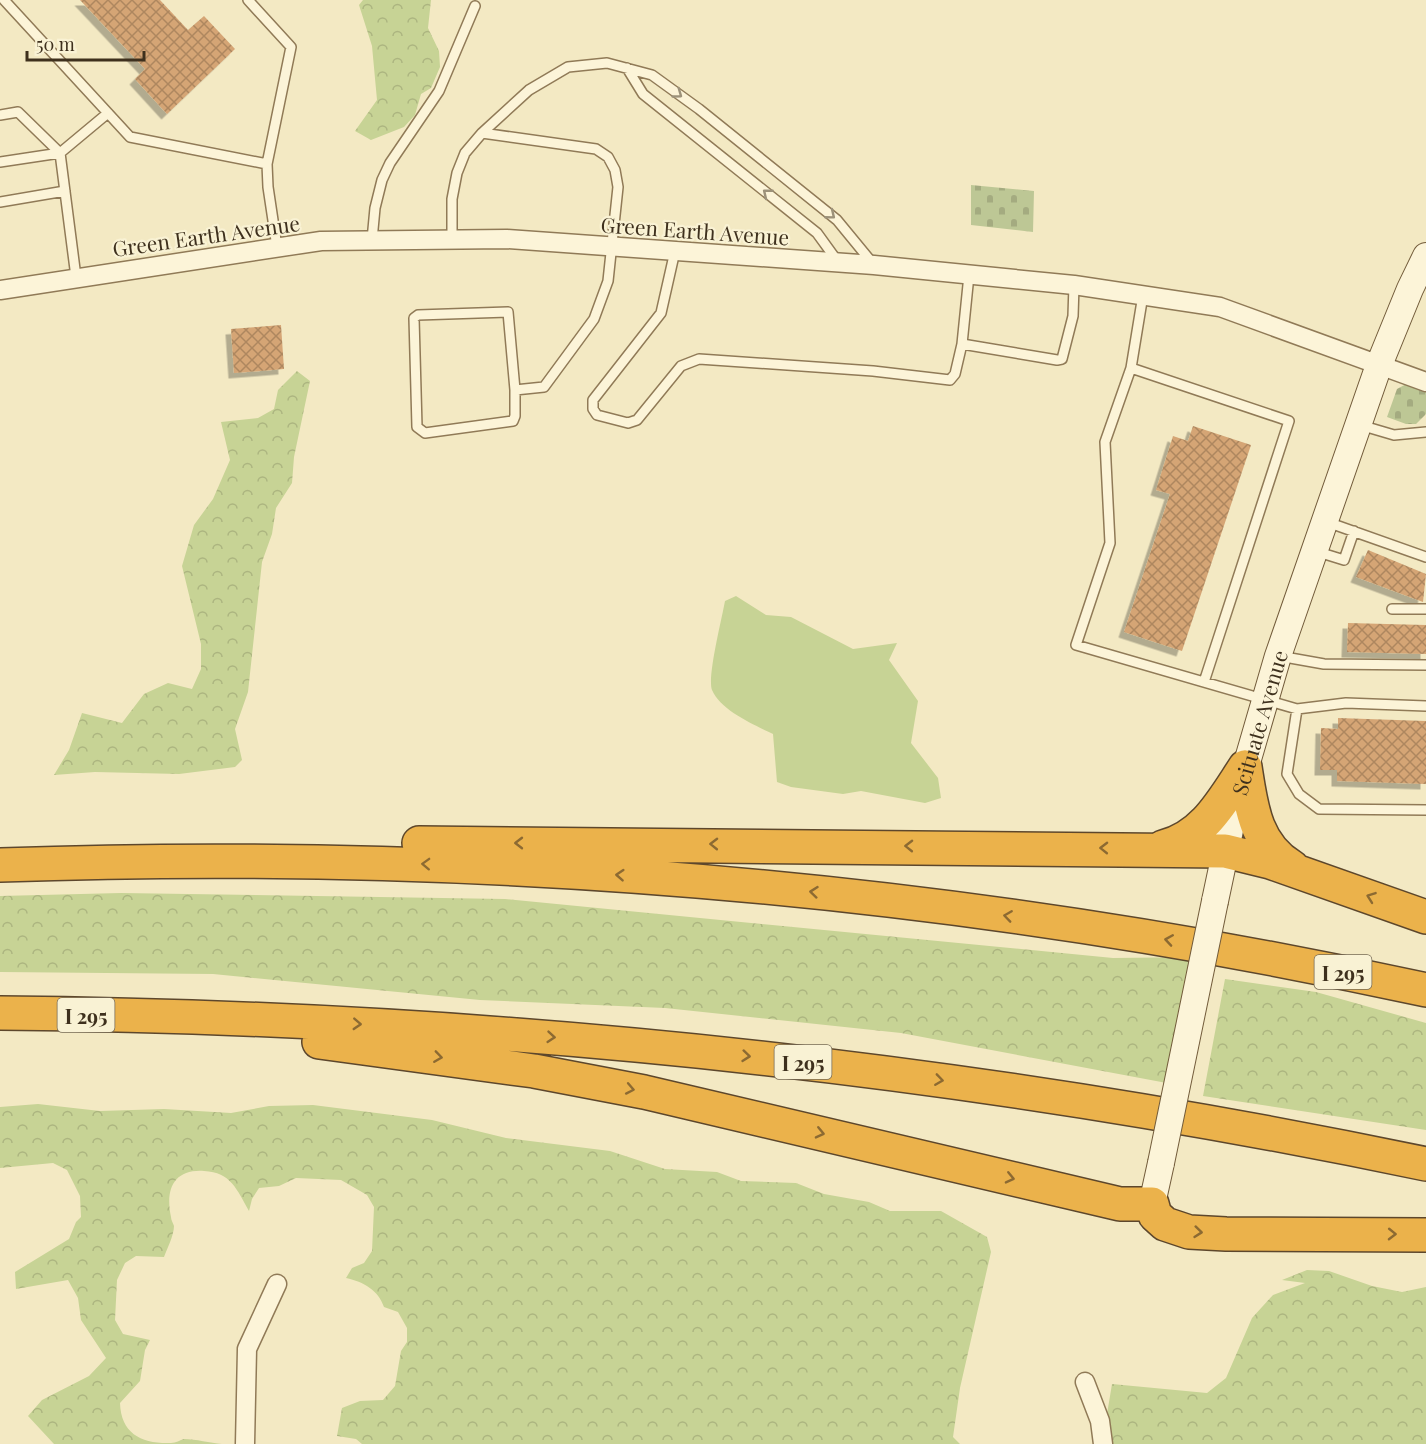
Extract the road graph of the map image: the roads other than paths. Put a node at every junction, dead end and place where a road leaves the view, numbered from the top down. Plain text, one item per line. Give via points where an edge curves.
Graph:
1 (4, 0) edge
2 (248, 0) edge
3 (476, 6) dead end
4 (627, 68) junction
5 (108, 113) junction
6 (0, 115) edge
7 (482, 132) junction
8 (60, 153) junction
9 (0, 162) edge
10 (267, 164) junction
11 (65, 191) junction
12 (0, 202) edge
13 (372, 240) junction
14 (452, 240) junction
15 (277, 247) junction
16 (612, 247) junction
17 (675, 251) junction
18 (1426, 256) edge
19 (838, 262) junction
20 (874, 265) junction
21 (969, 275) junction
22 (76, 277) junction
23 (1074, 285) junction
24 (0, 290) edge
25 (1143, 295) junction
26 (962, 344) junction
27 (1379, 364) junction
28 (1131, 368) junction
29 (1426, 382) edge
30 (515, 390) junction
31 (1358, 424) junction
32 (1426, 432) edge
33 (1325, 521) junction
34 (1354, 531) junction
35 (1315, 551) junction
36 (1426, 557) edge
37 (1392, 609) dead end
38 (1426, 609) edge
39 (1278, 656) junction
40 (1426, 665) edge
41 (1204, 682) junction
42 (1264, 701) junction
43 (1426, 706) edge
44 (1298, 709) junction
45 (1245, 767) junction
46 (1426, 810) edge
47 (1147, 849) junction
48 (1226, 850) junction
49 (110, 862) junction
50 (0, 865) edge
51 (1310, 876) junction
52 (1426, 917) edge
53 (1426, 990) edge
54 (0, 1013) edge
55 (172, 1017) junction
56 (1426, 1164) edge
57 (1152, 1204) junction
58 (1426, 1235) edge
59 (277, 1284) dead end
60 (1085, 1382) dead end
61 (245, 1444) edge
62 (1103, 1444) edge

1 - 5 lane
2 - 10 lane via 291,47
3 - 13 lane via 439,91 382,180
4 - 7 lane via 607,63 568,67 529,90
19 -> 4 lane via 817,233 643,94
4 -> 20 lane via 652,75 699,109 837,220
5 - 8 lane
5 - 10 lane via 130,137
6 - 8 lane via 18,112
7 - 14 lane via 465,153 457,173 452,199
7 - 16 lane via 596,149 608,157 618,187
8 - 9 lane
8 - 11 lane
10 - 15 lane
11 - 12 lane
11 - 22 lane
13 - 14 street, Green Earth Avenue
13 - 15 street, Green Earth Avenue
14 - 16 street, Green Earth Avenue via 507,239
15 - 22 street, Green Earth Avenue
16 - 17 street, Green Earth Avenue
16 - 30 lane via 608,281 594,319 550,382 544,387
17 - 19 street, Green Earth Avenue
17 - 26 lane via 661,313 593,400 597,415 628,423 637,420 681,366 699,359 873,371 950,381
18 - 27 main road, Scituate Avenue
19 - 20 street, Green Earth Avenue
20 - 21 street, Green Earth Avenue
21 - 23 street, Green Earth Avenue
21 - 26 lane
22 - 24 street, Green Earth Avenue
23 - 25 street, Green Earth Avenue
23 - 26 lane via 1073,316 1062,358
25 - 27 street, Green Earth Avenue via 1220,307
25 - 28 lane
27 - 29 street, Green Earth Avenue
27 - 31 main road, Scituate Avenue
28 - 41 lane via 1105,442 1110,543 1076,645
28 - 41 lane via 1289,421
30 - 30 lane via 508,312 414,318 417,427 421,432 513,422
31 - 32 lane via 1394,435
31 - 33 main road, Scituate Avenue
33 - 34 lane
33 - 35 main road, Scituate Avenue
34 - 35 lane via 1344,560
34 - 36 lane
35 - 39 main road, Scituate Avenue
37 - 38 lane
39 - 40 lane via 1324,664
39 - 42 main road, Scituate Avenue
41 - 42 lane
42 - 44 lane
42 - 45 main road, Scituate Avenue
43 - 44 lane via 1346,703
44 - 46 lane via 1287,774 1299,794 1319,809
45 - 47 highway via 1199,829 1175,843
45 - 48 main road, Scituate Avenue
45 - 51 highway via 1255,821 1264,841 1281,860
47 - 48 highway
47 -> 49 highway via 372,843 205,848
48 - 51 highway
48 - 57 main road, Scituate Avenue, bridge
49 - 50 highway, I 295
53 -> 49 highway, I 295 via 1277,959 1122,933 786,889 449,865
52 -> 51 highway
54 - 55 highway, I 295
55 -> 56 highway, I 295 via 470,1031 799,1061 1150,1112
55 -> 57 highway via 590,1082 699,1104 1119,1204
57 -> 58 highway via 1159,1220 1189,1232
59 - 61 street via 247,1349
60 - 62 street via 1100,1421

